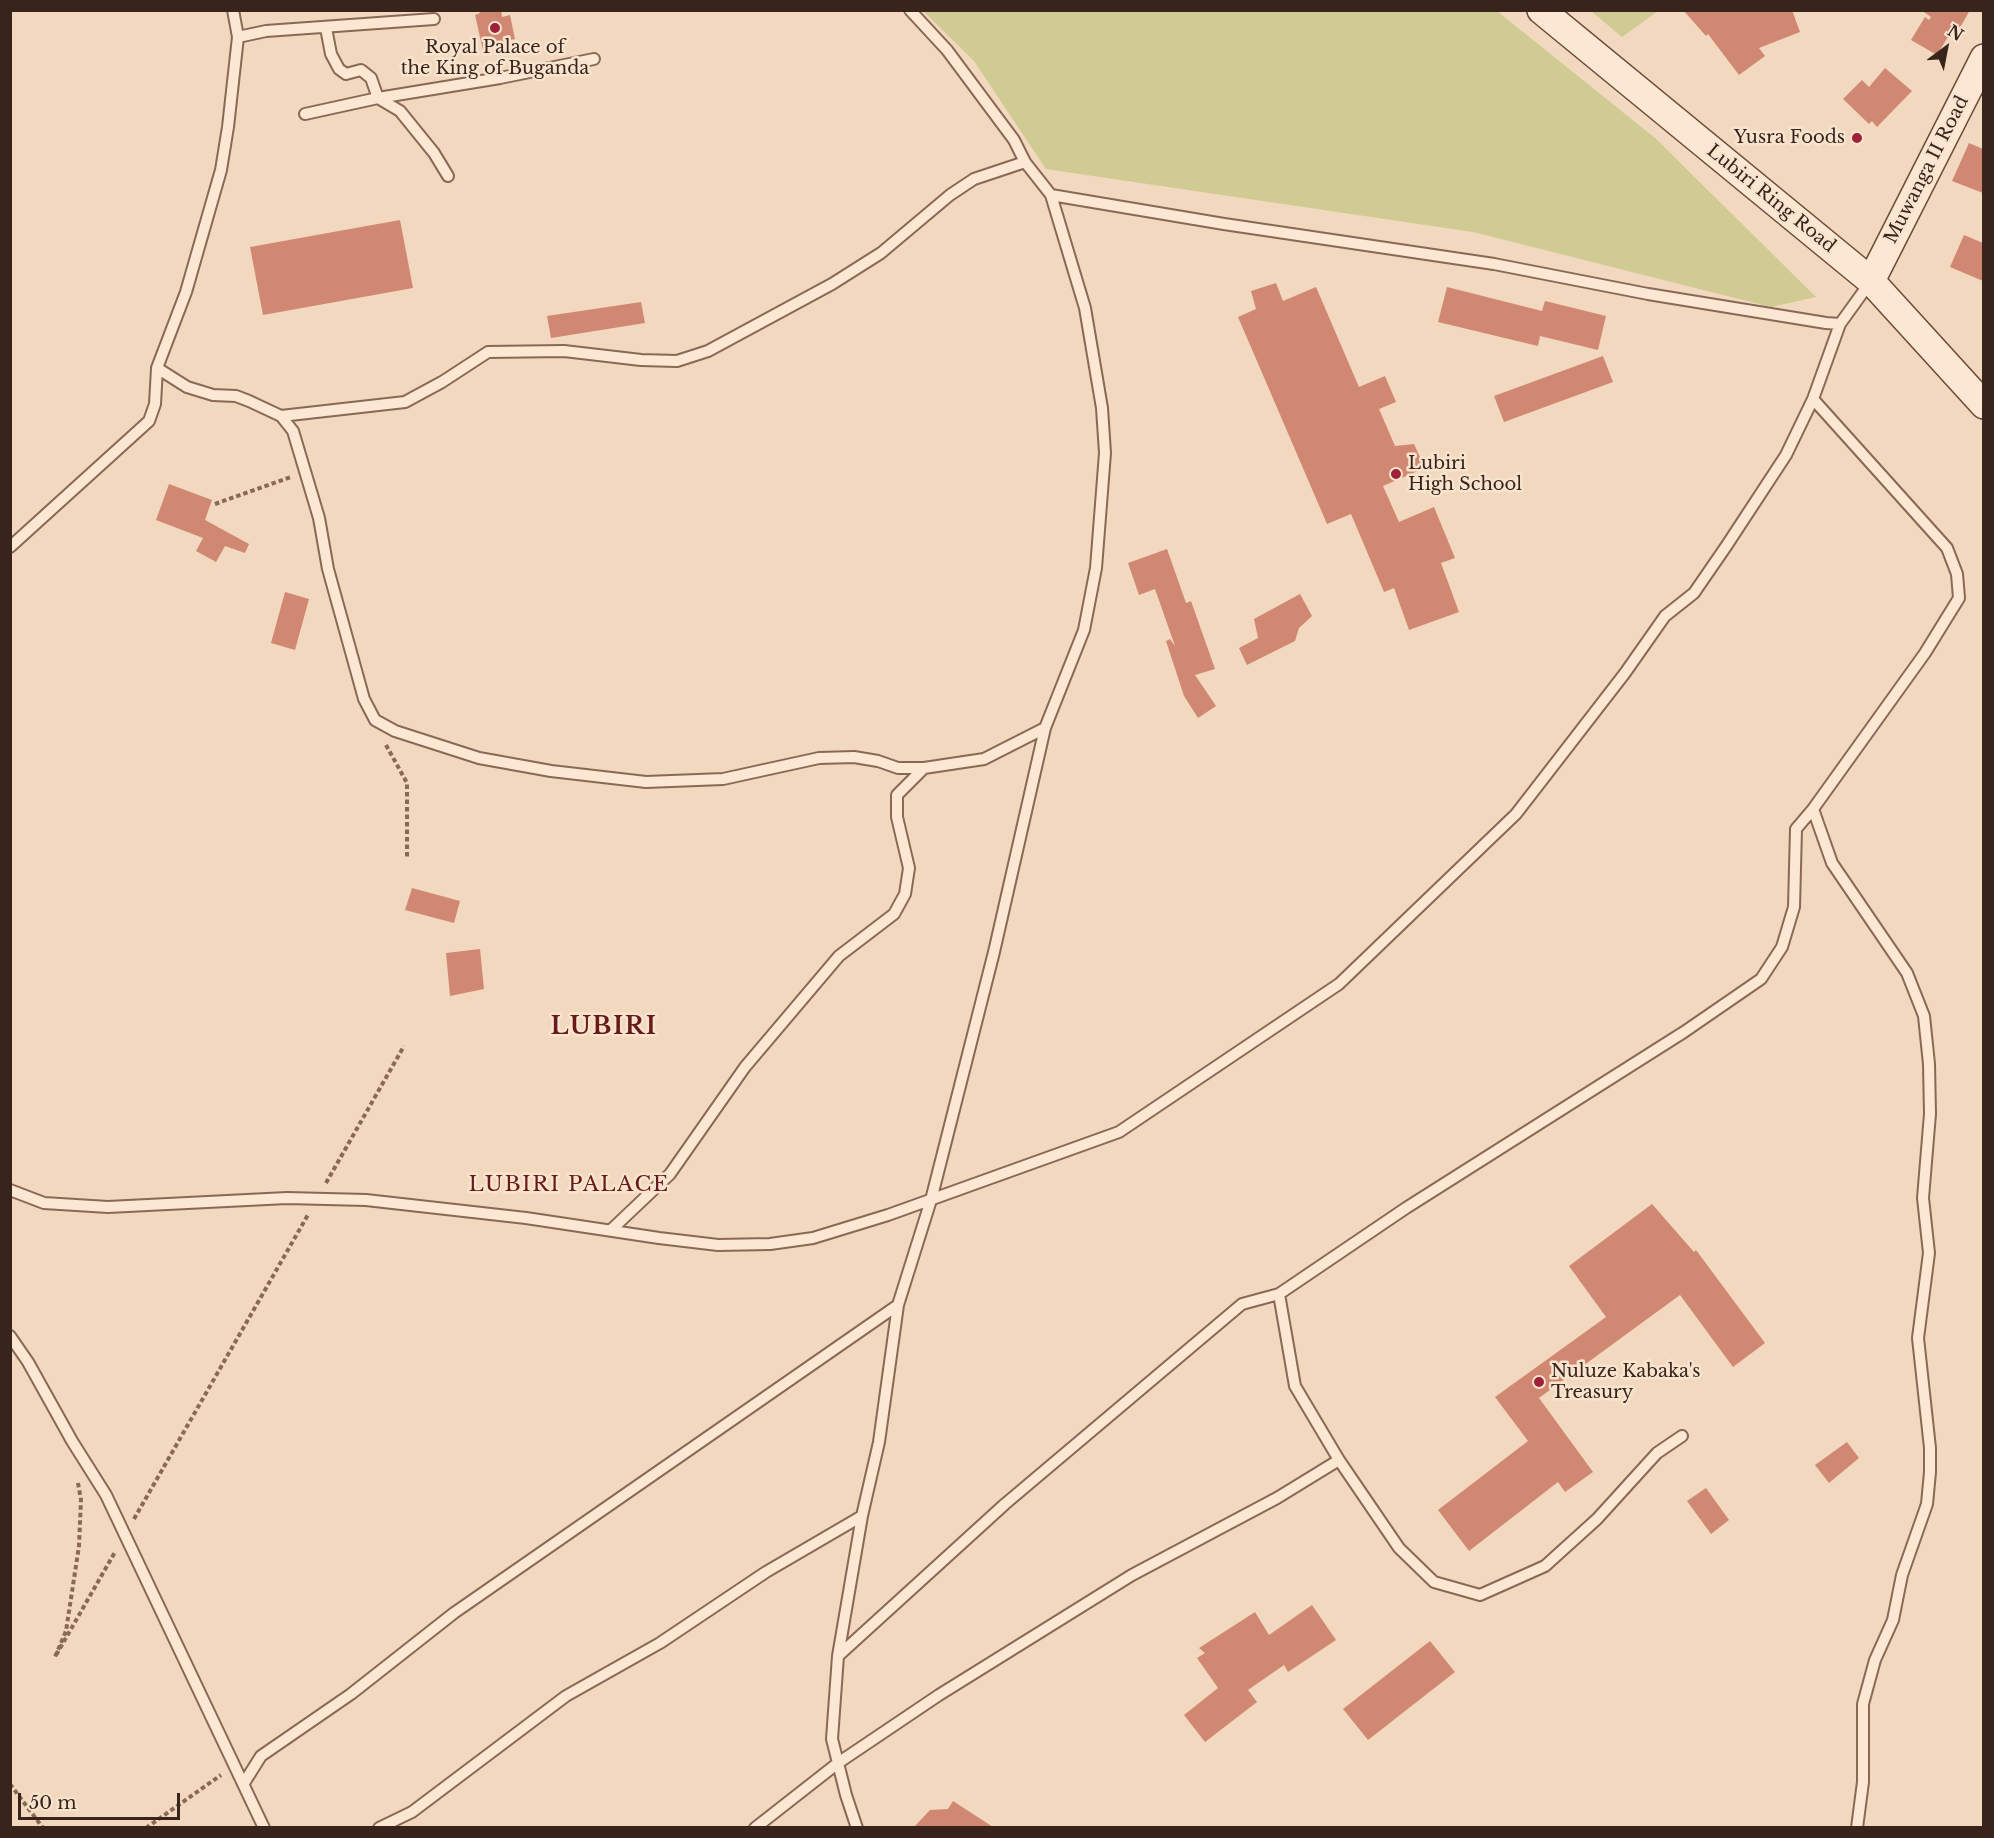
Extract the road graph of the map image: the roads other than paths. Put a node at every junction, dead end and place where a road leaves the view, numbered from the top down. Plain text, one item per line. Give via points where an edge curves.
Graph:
1 (233, 10) edge
2 (910, 10) edge
3 (1541, 10) edge
4 (434, 19) dead end
5 (326, 28) junction
6 (238, 37) junction
7 (1983, 58) edge
8 (594, 59) dead end
9 (378, 98) junction
10 (305, 114) dead end
11 (1025, 162) junction
12 (448, 176) dead end
13 (1051, 195) junction
14 (1870, 281) junction
15 (1840, 324) junction
16 (157, 368) junction
17 (1813, 399) junction
18 (1983, 405) edge
19 (281, 416) junction
20 (10, 547) edge
21 (1045, 728) junction
22 (924, 768) junction
23 (1813, 809) junction
24 (10, 1190) edge
25 (931, 1200) junction
26 (610, 1230) junction
27 (1279, 1294) junction
28 (898, 1305) junction
29 (10, 1336) edge
30 (1682, 1436) dead end
31 (1340, 1460) junction
32 (862, 1515) junction
33 (838, 1656) junction
34 (838, 1763) junction
35 (244, 1783) junction
36 (264, 1827) edge
37 (379, 1827) edge
38 (755, 1827) edge
39 (857, 1827) edge
40 (1857, 1827) edge

1 - 6 lane
2 - 11 lane via 954,59 1014,140
3 - 14 main road, Lubiri Ring Road
4 - 5 lane
5 - 6 lane via 266,31
5 - 9 lane via 331,54 339,69 346,74 361,70 371,78
6 - 16 lane via 221,170 186,292
7 - 14 main road, Muwanga II Road
8 - 9 lane
9 - 10 lane
9 - 12 lane via 400,111
11 - 13 lane
11 - 19 lane via 974,179 881,253 708,351 677,361 564,351 488,352 405,402
13 - 15 lane via 1494,264 1648,294
13 - 21 lane via 1085,308 1102,408 1105,453 1096,568 1084,630
14 - 15 lane
14 - 18 main road, Lubiri Ring Road
15 - 17 lane
16 - 19 lane via 186,387 213,395 236,396
16 - 20 lane via 155,404 148,421
17 - 23 lane via 1947,548 1957,574 1959,598 1925,653
17 - 25 lane via 1786,455 1694,593 1665,616 1516,814 1340,984 1119,1132
19 - 22 lane via 293,430 306,471 364,699 375,720 394,731 479,758 646,782 723,779 819,758 854,757 898,768
21 - 22 lane via 984,759
21 - 25 lane via 994,952
22 - 26 lane via 897,795 897,817 909,868 905,894 894,914 839,956 745,1067 670,1174
23 - 27 lane via 1796,829 1794,907 1782,946 1761,979
23 - 40 lane via 1832,862 1907,973 1924,1016 1929,1064 1930,1114 1923,1198 1929,1253 1918,1338 1930,1472 1927,1503 1902,1575 1893,1620 1875,1660 1863,1704 1863,1782
24 - 26 lane via 44,1203 108,1207 287,1198 366,1200
25 - 26 lane via 813,1238 770,1244 718,1245
25 - 28 lane
27 - 31 lane via 1295,1386
27 - 33 lane via 1242,1304 1005,1504
28 - 32 lane via 879,1442
28 - 35 lane via 454,1613 351,1694 261,1756
29 - 35 lane via 106,1495
30 - 31 lane via 1657,1453 1597,1519 1545,1566 1480,1595 1434,1582 1399,1548
31 - 34 lane via 1132,1575
32 - 33 lane
32 - 37 lane via 566,1696 412,1812
33 - 34 lane via 832,1739
34 - 38 lane
34 - 39 lane
35 - 36 lane

